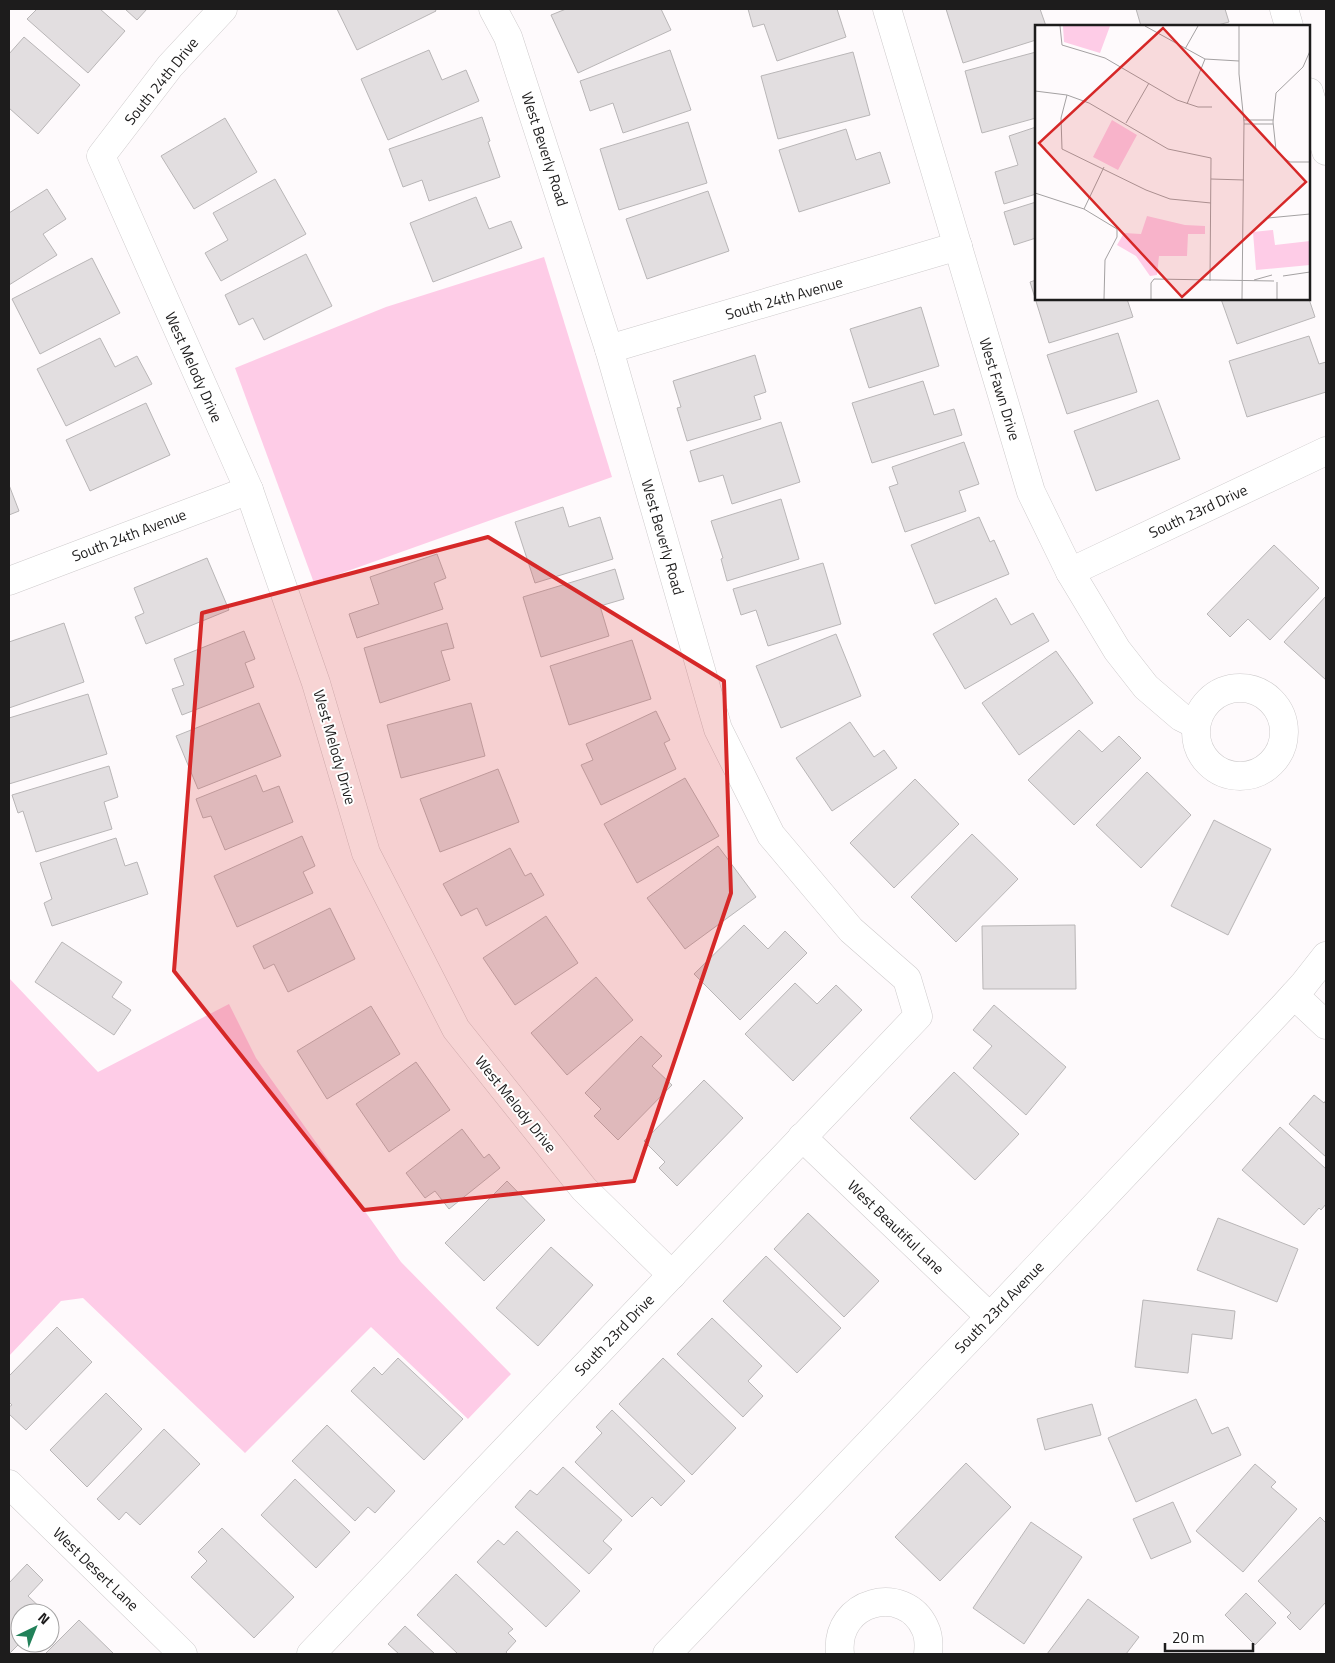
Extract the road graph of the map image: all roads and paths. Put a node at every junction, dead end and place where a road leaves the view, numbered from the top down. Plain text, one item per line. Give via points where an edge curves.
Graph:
1 (223, 9) edge
2 (493, 9) edge
3 (887, 9) edge
4 (1284, 9) edge
5 (1289, 25) edge
6 (1310, 95) edge
7 (1326, 150) edge
8 (101, 156) joint
9 (958, 246) junction
10 (609, 349) junction
11 (1326, 450) edge
12 (249, 490) junction
13 (1070, 572) junction
14 (9, 581) edge
15 (1195, 724) dead end
16 (1322, 971) edge
17 (1294, 995) junction
18 (918, 1016) joint
19 (1326, 1025) edge
20 (802, 1138) junction
21 (672, 1275) junction
22 (990, 1317) junction
23 (9, 1484) edge
24 (183, 1654) edge
25 (311, 1654) edge
26 (667, 1654) edge
27 (840, 1654) edge
28 (928, 1654) edge

1 - 8 street, South 24th Drive via 170,66
2 - 10 street, West Beverly Road via 508,37
3 - 9 street, West Fawn Drive
4 - 5 street
6 - 7 street
8 - 12 street, West Melody Drive
9 - 10 street, South 24th Avenue
9 - 13 street, West Fawn Drive via 1031,492
10 - 18 street, West Beverly Road via 718,729 771,835 852,930 907,979
11 - 13 street, South 23rd Drive
12 - 14 street, South 24th Avenue
12 - 21 street, West Melody Drive via 316,683 366,853 456,1029 584,1189
13 - 15 street, West Fawn Drive via 1118,650 1146,687 1181,717
16 - 17 street, South 23rd Avenue
17 - 19 street
17 - 22 street, South 23rd Avenue
18 - 20 street, South 23rd Drive
20 - 21 street, South 23rd Drive
20 - 22 street, West Beautiful Lane
21 - 25 street, South 23rd Drive
22 - 26 street, South 23rd Avenue
23 - 24 street, West Desert Lane
27 - 28 street via 844,1626 853,1614 864,1606 892,1602 916,1615 925,1627

